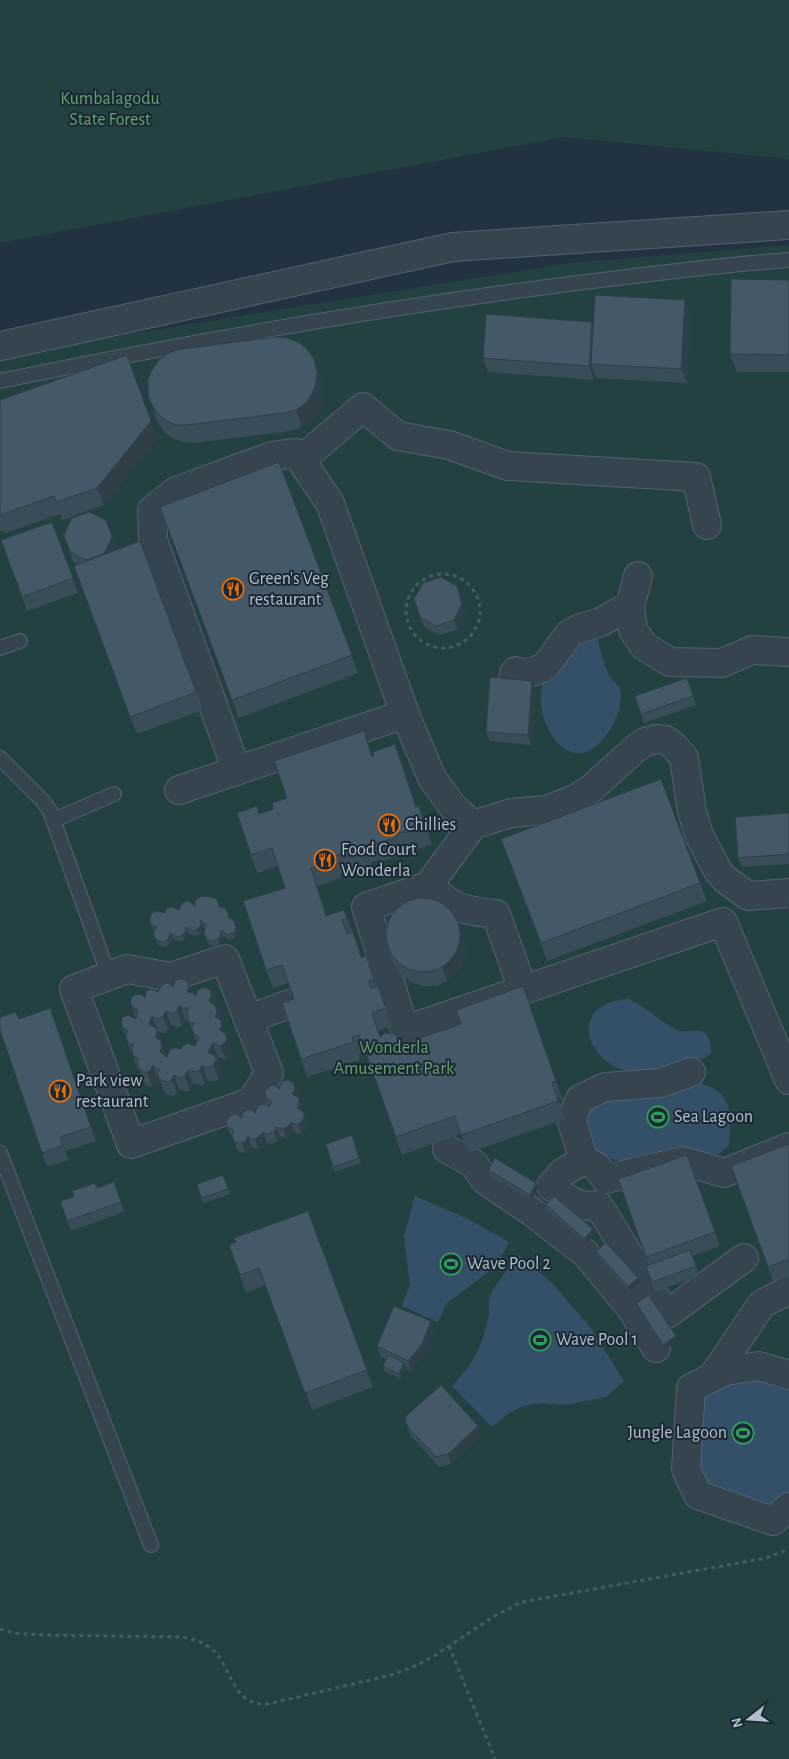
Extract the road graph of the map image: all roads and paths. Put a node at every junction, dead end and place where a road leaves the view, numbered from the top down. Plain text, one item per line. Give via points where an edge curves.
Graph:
1 (789, 225) edge
2 (789, 260) edge
3 (0, 346) edge
4 (0, 381) edge
5 (301, 460) junction
6 (707, 525) dead end
7 (638, 576) dead end
8 (479, 603) joint
9 (630, 608) junction
10 (20, 641) dead end
11 (0, 648) edge
12 (789, 652) edge
13 (511, 688) edge
14 (405, 714) junction
15 (0, 758) edge
16 (237, 771) junction
17 (179, 790) dead end
18 (114, 794) dead end
19 (54, 820) junction
20 (473, 826) junction
21 (428, 886) junction
22 (789, 893) edge
23 (109, 976) junction
24 (523, 990) junction
25 (295, 1002) edge
26 (248, 1019) junction
27 (691, 1072) dead end
28 (789, 1080) edge
29 (789, 1147) edge
30 (447, 1149) dead end
31 (0, 1153) edge
32 (584, 1160) junction
33 (606, 1178) junction
34 (598, 1205) junction
35 (616, 1232) junction
36 (586, 1254) junction
37 (744, 1258) dead end
38 (787, 1293) edge
39 (639, 1299) junction
40 (656, 1348) dead end
41 (789, 1375) edge
42 (713, 1376) junction
43 (789, 1507) edge
44 (151, 1545) dead end
45 (789, 1550) edge
46 (0, 1629) edge
47 (449, 1646) junction
48 (495, 1759) edge

1 - 3 street via 453,247
2 - 4 lane via 730,264 473,296
5 - 6 street via 363,407 398,436 449,445 508,466 696,477
5 - 14 street via 330,503
5 - 16 street via 296,453 272,456 176,491 152,510 153,540
7 - 9 street
8 - 8 path via 477,626 462,644 451,648 439,648 418,639 407,619 406,608 415,586 434,575 446,574 467,583
9 - 12 street via 633,630 644,646 670,662 722,663 752,650
9 - 13 street via 569,634 545,667 526,674 516,671
10 - 11 lane
14 - 16 street
14 - 20 street via 432,778 454,808
15 - 19 lane via 42,800
16 - 17 street
18 - 19 lane
19 - 23 lane
20 - 21 street
20 - 22 street via 511,813 546,810 575,799 645,742 666,740 684,758 694,824 718,871 748,896
21 - 24 street via 463,910 496,914
21 - 24 street via 366,907 380,973 405,1030
23 - 26 street via 127,969 171,977 225,959
23 - 26 street via 74,989 131,1144 251,1102 269,1073
24 - 28 street via 723,922
25 - 26 street
27 - 32 street via 661,1083 605,1087 580,1099 571,1119
29 - 33 street via 724,1173 684,1161
30 - 36 street via 474,1164 485,1180
31 - 44 lane
32 - 33 street
32 - 34 street via 562,1172 551,1186 574,1204
33 - 34 street
34 - 35 street
35 - 36 street
35 - 39 street
36 - 39 street
37 - 39 street via 667,1314
38 - 42 street via 762,1304
39 - 40 street
41 - 42 street via 760,1366
42 - 43 street via 691,1388 686,1469 698,1495 773,1521
45 - 47 path via 766,1558 522,1602
46 - 47 path via 42,1635 194,1639 215,1652 243,1697 259,1704 390,1675 413,1667
47 - 48 path

